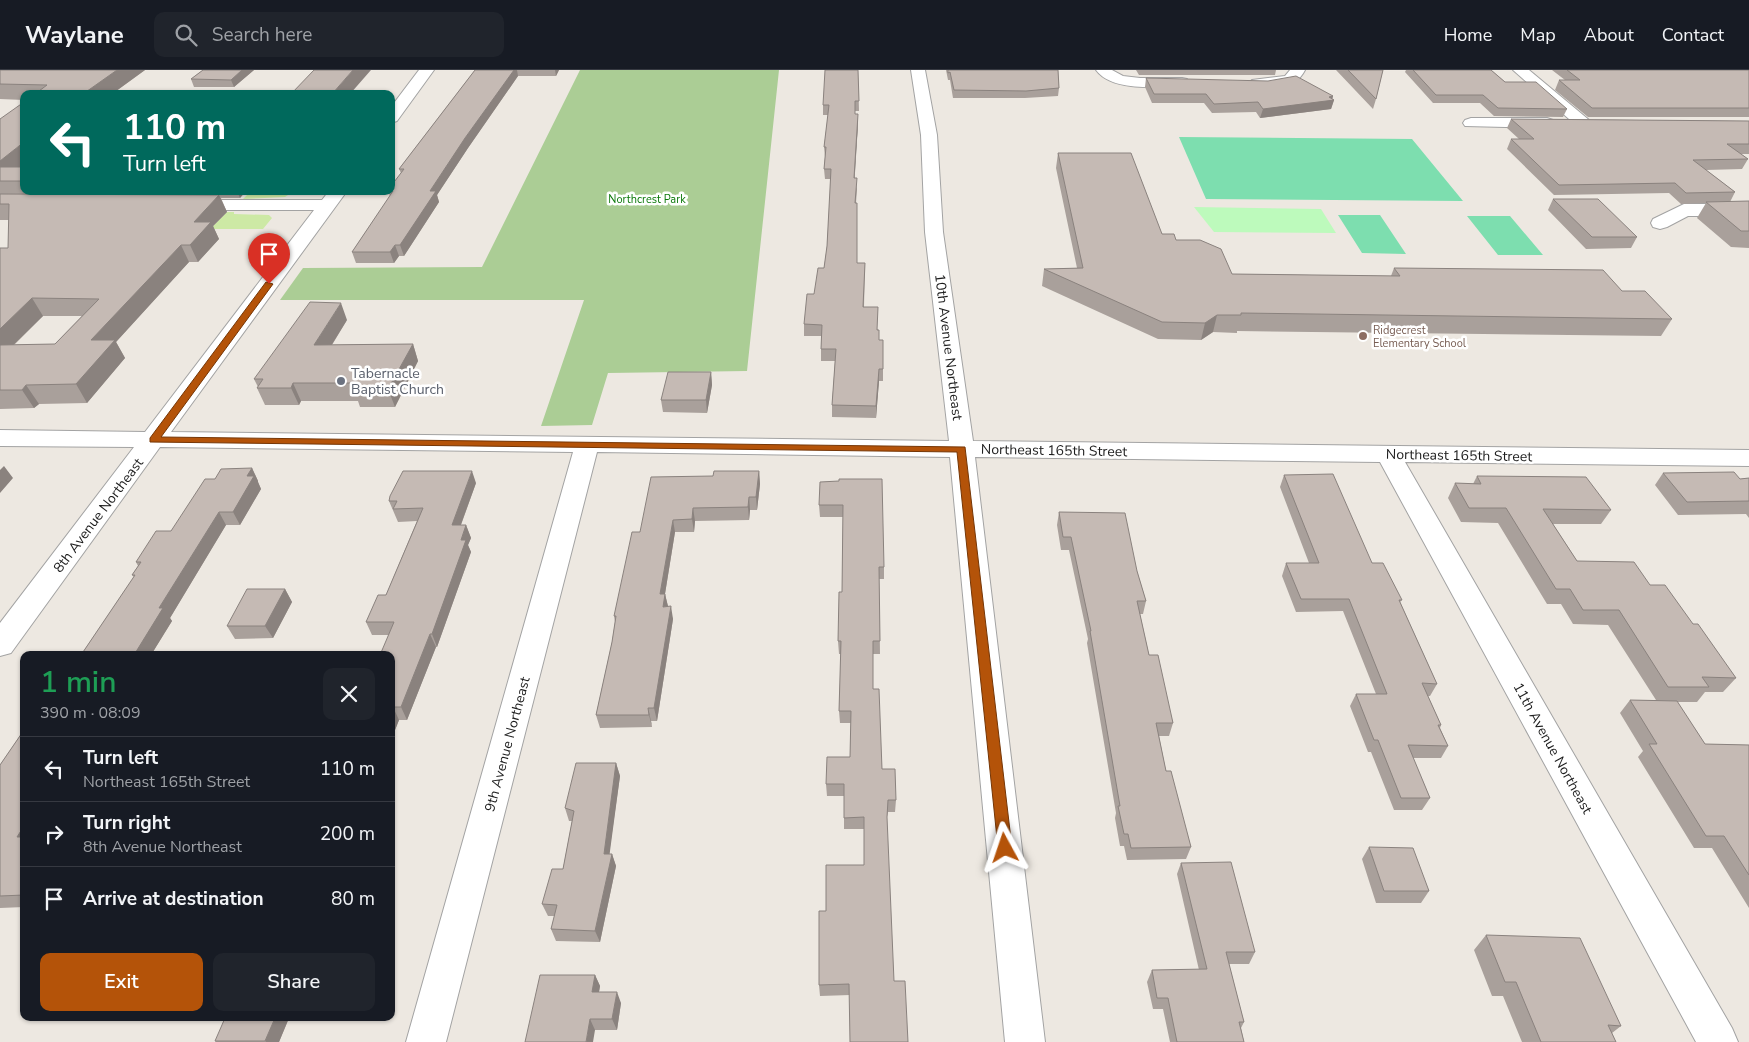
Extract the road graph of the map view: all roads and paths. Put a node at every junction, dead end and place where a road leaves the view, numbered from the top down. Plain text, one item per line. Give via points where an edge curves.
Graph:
1 (427, 70) edge
2 (918, 70) edge
3 (1103, 70) edge
4 (1520, 70) edge
5 (1297, 72) edge
6 (1199, 82) edge
7 (1247, 83) edge
8 (395, 113) edge
9 (1471, 123) dead end
10 (1583, 123) junction
11 (1602, 123) edge
12 (332, 198) edge
13 (166, 205) edge
14 (1749, 210) edge
15 (1660, 223) dead end
16 (0, 438) edge
17 (154, 440) junction
18 (587, 445) junction
19 (962, 449) junction
20 (1388, 454) junction
21 (1749, 458) edge
22 (0, 645) edge
23 (426, 1042) edge
24 (1026, 1042) edge
25 (1718, 1042) edge

1 - 8 street
2 - 19 street, 10th Avenue Northeast via 929,135 934,232
3 - 6 street via 1118,79 1131,81
4 - 10 street
5 - 7 street via 1289,80
9 - 10 street
10 - 11 street
12 - 13 street
12 - 17 street, 8th Avenue Northeast
14 - 15 street via 1684,210
16 - 17 street, Northeast 165th Street
17 - 18 street, Northeast 165th Street
17 - 22 street, 8th Avenue Northeast
18 - 19 street, Northeast 165th Street
18 - 23 street, 9th Avenue Northeast
19 - 20 street, Northeast 165th Street
19 - 24 street, 10th Avenue Northeast
20 - 21 street, Northeast 165th Street
20 - 25 street, 11th Avenue Northeast

